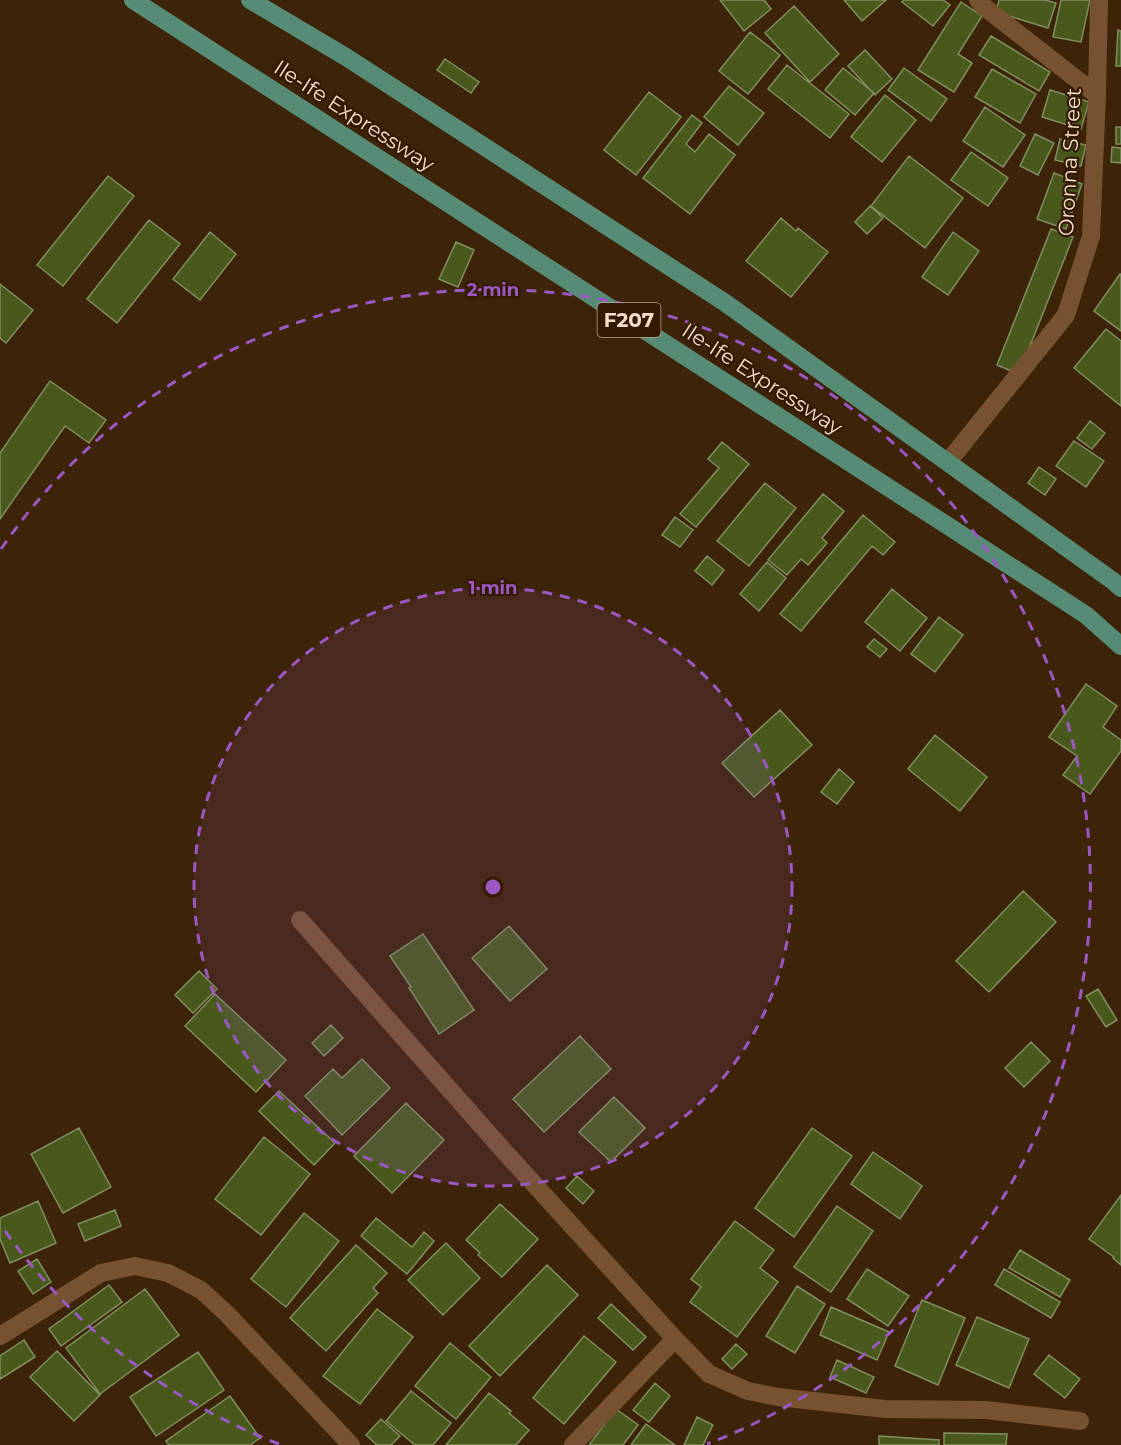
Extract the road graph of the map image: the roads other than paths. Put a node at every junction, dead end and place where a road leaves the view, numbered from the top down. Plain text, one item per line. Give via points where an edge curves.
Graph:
1 (133, 0) edge
2 (250, 0) edge
3 (978, 0) edge
4 (1099, 0) edge
5 (1097, 95) junction
6 (948, 462) junction
7 (1121, 588) edge
8 (1121, 646) edge
9 (300, 920) dead end
10 (0, 1336) edge
11 (675, 1339) junction
12 (1080, 1421) dead end
13 (351, 1445) edge
14 (573, 1445) edge

1 - 8 main road, Ile-Ife Expressway / F207 via 1086,615
2 - 6 main road, Ile-Ife Expressway via 346,57 724,302
3 - 5 street
4 - 5 street, Oronna Street
5 - 6 street, Oronna Street via 1091,236 1066,315
6 - 7 main road, Ile-Ife Expressway
9 - 11 street
10 - 13 street via 101,1273 135,1266 168,1273 201,1290 227,1314
11 - 12 street via 710,1374 748,1391 885,1409 986,1410
11 - 14 street

